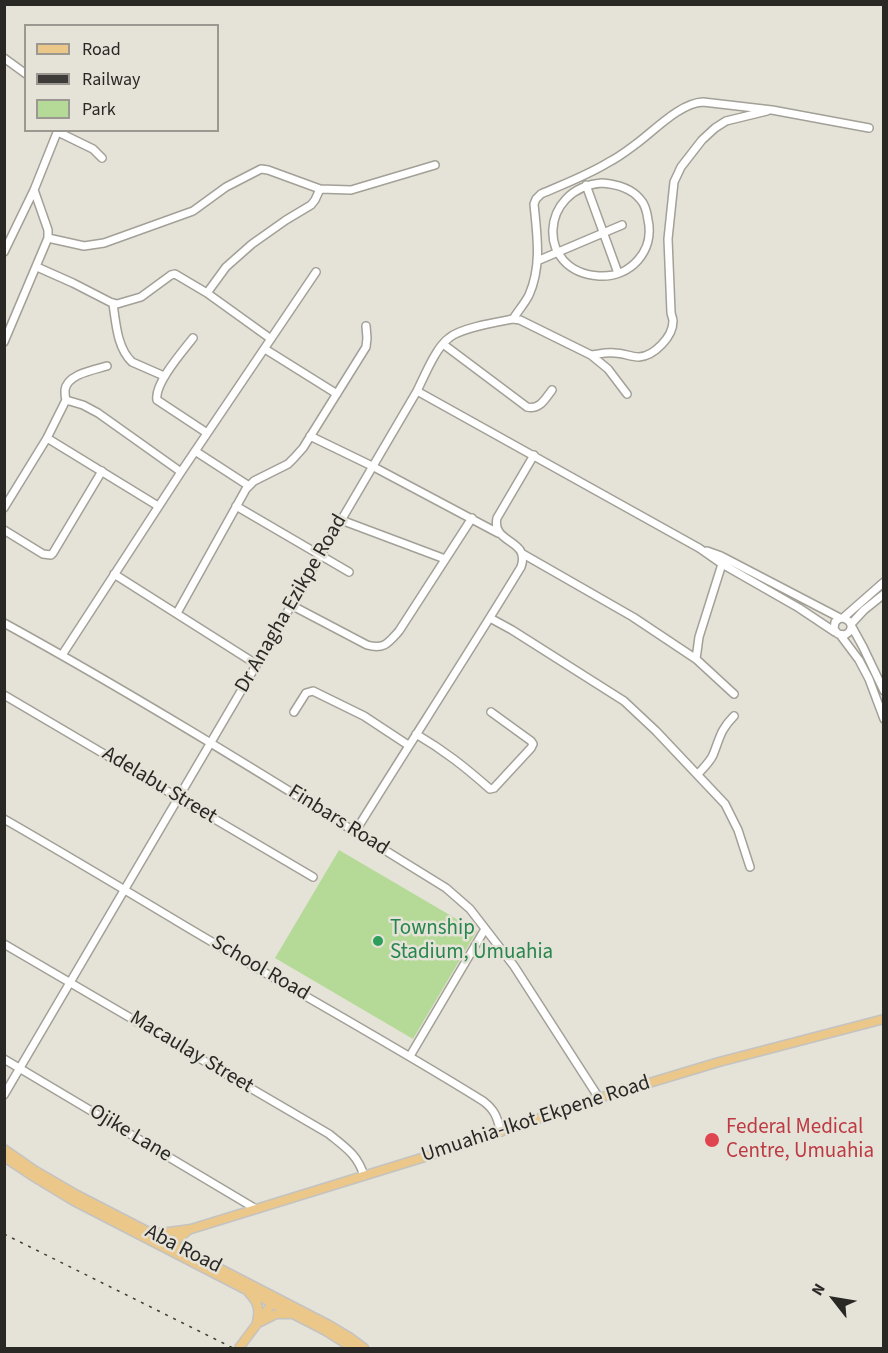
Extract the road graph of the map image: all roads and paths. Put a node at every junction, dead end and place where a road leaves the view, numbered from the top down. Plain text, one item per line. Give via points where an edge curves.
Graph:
1 (4, 58) edge
2 (24, 73) edge
3 (772, 110) junction
4 (868, 128) dead end
5 (58, 132) edge
6 (60, 132) edge
7 (102, 158) dead end
8 (435, 165) dead end
9 (585, 185) junction
10 (320, 189) junction
11 (34, 190) junction
12 (622, 225) dead end
13 (603, 233) junction
14 (48, 238) junction
15 (4, 252) edge
16 (558, 252) junction
17 (537, 261) junction
18 (37, 267) junction
19 (316, 272) dead end
20 (618, 273) junction
21 (207, 293) junction
22 (113, 303) junction
23 (513, 319) junction
24 (366, 326) dead end
25 (193, 338) dead end
26 (272, 339) junction
27 (4, 342) edge
28 (442, 344) junction
29 (265, 349) junction
30 (591, 356) junction
31 (107, 366) dead end
32 (164, 376) junction
33 (552, 390) dead end
34 (417, 391) junction
35 (337, 394) junction
36 (627, 394) dead end
37 (66, 400) junction
38 (207, 433) junction
39 (310, 436) junction
40 (47, 438) junction
41 (195, 451) junction
42 (534, 455) junction
43 (372, 466) junction
44 (102, 471) junction
45 (181, 472) junction
46 (249, 486) junction
47 (158, 506) junction
48 (236, 506) junction
49 (4, 508) edge
50 (472, 518) junction
51 (341, 520) junction
52 (495, 529) junction
53 (4, 530) edge
54 (699, 548) junction
55 (523, 554) junction
56 (320, 555) junction
57 (445, 559) junction
58 (722, 564) junction
59 (349, 572) dead end
60 (114, 574) junction
61 (884, 582) edge
62 (884, 594) edge
63 (291, 605) junction
64 (177, 613) junction
65 (490, 618) junction
66 (841, 618) junction
67 (4, 623) edge
68 (851, 626) junction
69 (838, 634) junction
70 (62, 655) junction
71 (696, 659) junction
72 (256, 664) junction
73 (884, 691) edge
74 (734, 694) dead end
75 (4, 695) edge
76 (294, 711) dead end
77 (491, 712) dead end
78 (734, 716) dead end
79 (884, 719) edge
80 (416, 734) junction
81 (211, 743) junction
82 (408, 745) junction
83 (698, 774) junction
84 (178, 797) junction
85 (4, 819) edge
86 (356, 832) junction
87 (750, 867) dead end
88 (314, 877) dead end
89 (125, 889) junction
90 (485, 929) junction
91 (4, 944) edge
92 (71, 982) junction
93 (884, 1019) edge
94 (410, 1056) junction
95 (4, 1059) edge
96 (20, 1068) junction
97 (4, 1095) edge
98 (599, 1098) junction
99 (501, 1132) junction
100 (4, 1149) edge
101 (4, 1157) edge
102 (364, 1176) junction
103 (256, 1209) junction
104 (190, 1229) junction
105 (147, 1231) junction
106 (171, 1231) junction
107 (182, 1235) junction
108 (166, 1245) junction
109 (182, 1249) junction
110 (242, 1287) junction
111 (274, 1300) junction
112 (298, 1316) junction
113 (256, 1326) junction
114 (239, 1348) edge
115 (353, 1348) edge
116 (364, 1348) edge

1 - 2 street
3 - 4 street
3 - 17 street via 696,103 608,163 541,194 534,204
3 - 30 street via 726,121 715,128 681,167 674,182 668,239 671,333 661,345 639,357 616,353
5 - 11 street
6 - 7 street
8 - 10 street via 351,190
9 - 13 street
9 - 16 street via 563,201 556,214 554,234
9 - 20 street via 621,187 639,197 646,210 647,248 640,260
10 - 14 street via 261,169 226,187 193,211 104,243 84,246
10 - 21 street via 311,205 252,244 226,267
11 - 14 street
11 - 15 street
12 - 13 street
13 - 16 street
13 - 20 street
14 - 18 street
16 - 17 street
16 - 20 street via 579,272 598,276
17 - 23 street via 537,274 528,297
18 - 22 street
18 - 27 street
19 - 26 street
21 - 22 street via 174,274 141,297
21 - 26 street
22 - 32 street via 119,338 128,358
23 - 28 street via 459,332
23 - 30 street
24 - 35 street via 366,347
25 - 32 street
26 - 29 street
28 - 33 street via 527,407 539,406
28 - 34 street, Dr Anagha Ezikpe Road
29 - 35 street
29 - 38 street
30 - 36 street via 608,369
31 - 37 street via 69,381
32 - 38 street via 157,400
34 - 42 street
34 - 43 street, Dr Anagha Ezikpe Road
35 - 39 street
37 - 40 street
37 - 45 street via 98,412
38 - 41 street
39 - 43 street
39 - 46 street via 288,464
40 - 44 street
40 - 49 street
41 - 45 street
41 - 46 street
42 - 52 street via 497,518
42 - 54 street
43 - 50 street
43 - 51 street, Dr Anagha Ezikpe Road
44 - 47 street
44 - 53 street via 51,555
45 - 47 street
46 - 48 street
47 - 60 street
48 - 56 street
48 - 64 street
50 - 52 street
50 - 57 street
51 - 56 street, Dr Anagha Ezikpe Road
51 - 57 street
52 - 55 street
54 - 58 street
54 - 66 street
55 - 65 street via 521,567
55 - 71 street via 633,617
56 - 59 street
56 - 63 street, Dr Anagha Ezikpe Road
57 - 63 street via 399,631 384,646 367,645
58 - 69 street
58 - 71 street
60 - 64 street
60 - 70 street
61 - 66 street
62 - 68 street
63 - 72 street, Dr Anagha Ezikpe Road
64 - 72 street
65 - 80 street
65 - 83 street via 624,701
66 - 68 street
66 - 69 street via 834,625
67 - 70 street, Finbars Road
68 - 69 street via 848,634
68 - 73 street
69 - 79 street via 859,660
70 - 81 street, Finbars Road
71 - 74 street
72 - 81 street, Dr Anagha Ezikpe Road
75 - 84 street, Adelabu Street
76 - 82 street via 306,693 313,691 364,716
77 - 80 street via 533,744 494,788 490,789 467,768
78 - 83 street via 725,725 713,757
80 - 82 street
81 - 84 street, Dr Anagha Ezikpe Road
81 - 86 street, Finbars Road
82 - 86 street
83 - 87 street via 725,804
84 - 88 street, Adelabu Street
84 - 89 street, Dr Anagha Ezikpe Road
85 - 89 street, School Road
86 - 90 street, Finbars Road via 446,888
89 - 92 street, Dr Anagha Ezikpe Road
89 - 94 street, School Road
90 - 94 street
90 - 98 street, Finbars Road via 514,966
91 - 92 street, Macaulay Street
92 - 96 street, Dr Anagha Ezikpe Road
92 - 102 street, Macaulay Street via 329,1134 354,1154
93 - 98 main road, Umuahia-Ikot Ekpene Road
94 - 99 street, School Road via 491,1107
95 - 96 street, Ojike Lane
96 - 97 street, Dr Anagha Ezikpe Road
96 - 103 street, Ojike Lane
98 - 99 main road, Umuahia-Ikot Ekpene Road
99 - 102 main road, Umuahia-Ikot Ekpene Road
100 - 105 main road, Aba Road via 54,1182
101 - 108 main road, Aba Road via 51,1188
102 - 103 main road, Umuahia-Ikot Ekpene Road
103 - 104 main road, Umuahia-Ikot Ekpene Road
104 - 106 main road
104 - 107 main road
105 - 106 main road
105 - 108 main road, Aba Road
106 - 108 main road
107 - 108 main road
107 - 109 main road
108 - 109 main road, Aba Road
108 - 110 main road, Aba Road
109 - 111 main road, Aba Road
110 - 111 main road, Aba Road
110 - 113 main road via 258,1304
111 - 112 main road, Aba Road
111 - 113 main road
111 - 116 main road, Aba Road via 329,1325
112 - 113 main road via 276,1314
112 - 115 main road, Aba Road
113 - 114 main road

